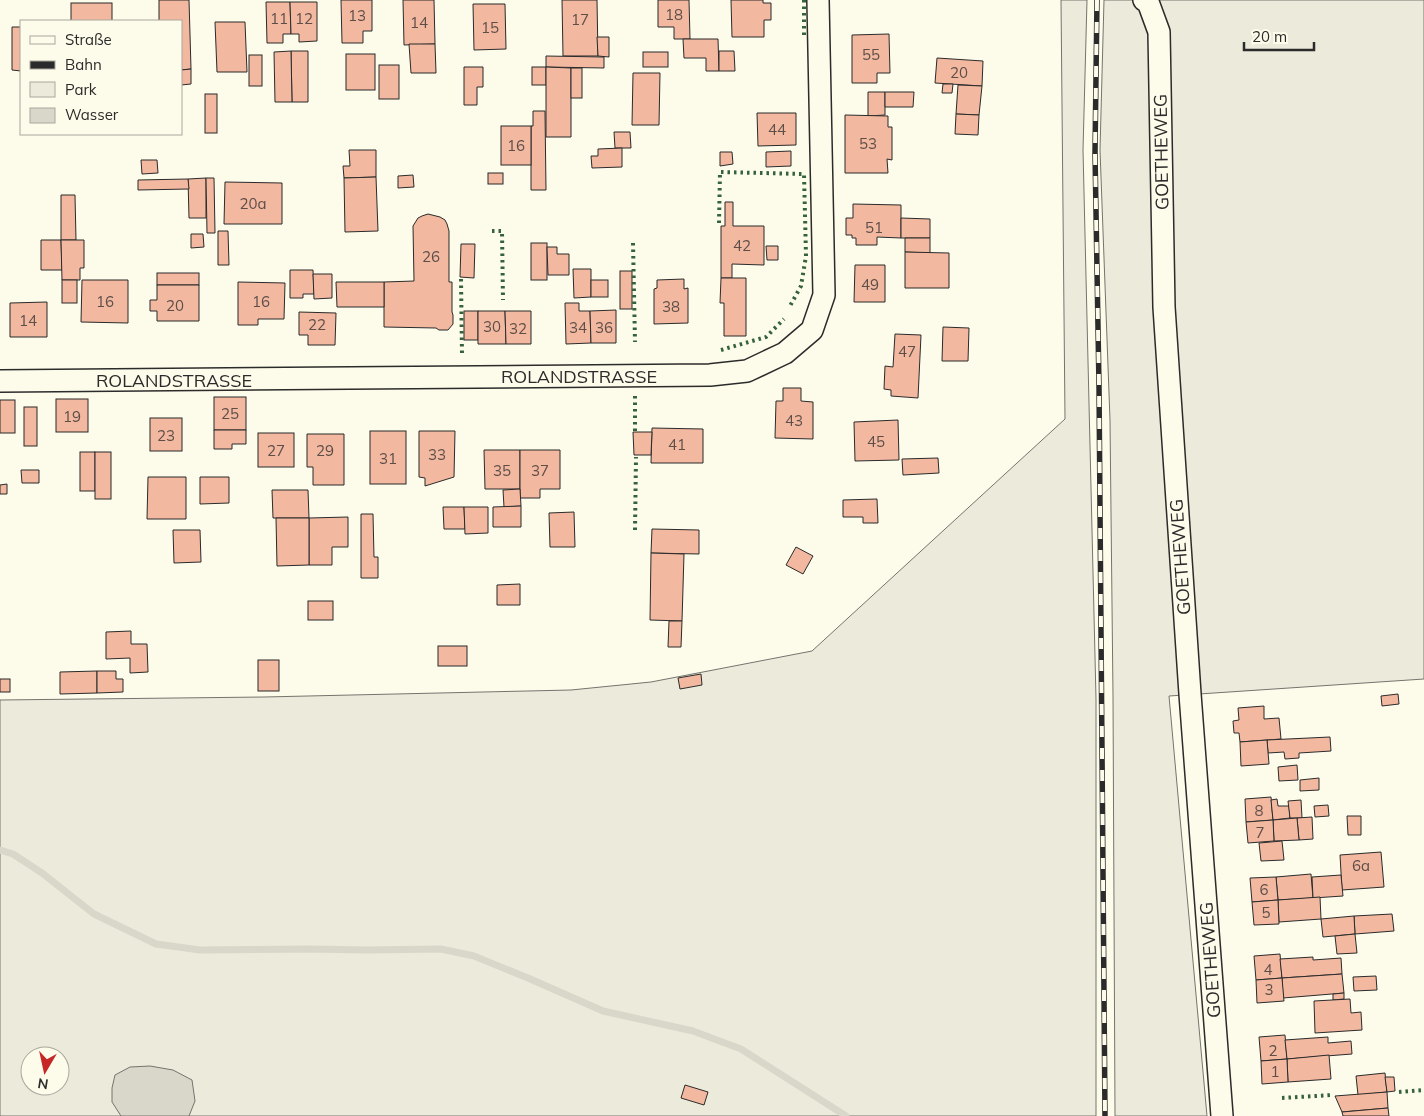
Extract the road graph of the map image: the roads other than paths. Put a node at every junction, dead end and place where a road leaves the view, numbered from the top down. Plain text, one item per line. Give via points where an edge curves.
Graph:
1 (818, 0) edge
2 (1144, 0) edge
3 (0, 381) edge
4 (1222, 1116) edge

1 - 3 street, ROLANDSTRASSE via 824,295 812,330 785,354 747,371 710,375
2 - 4 street, GOETHEWEG via 1148,2 1159,32 1164,307

